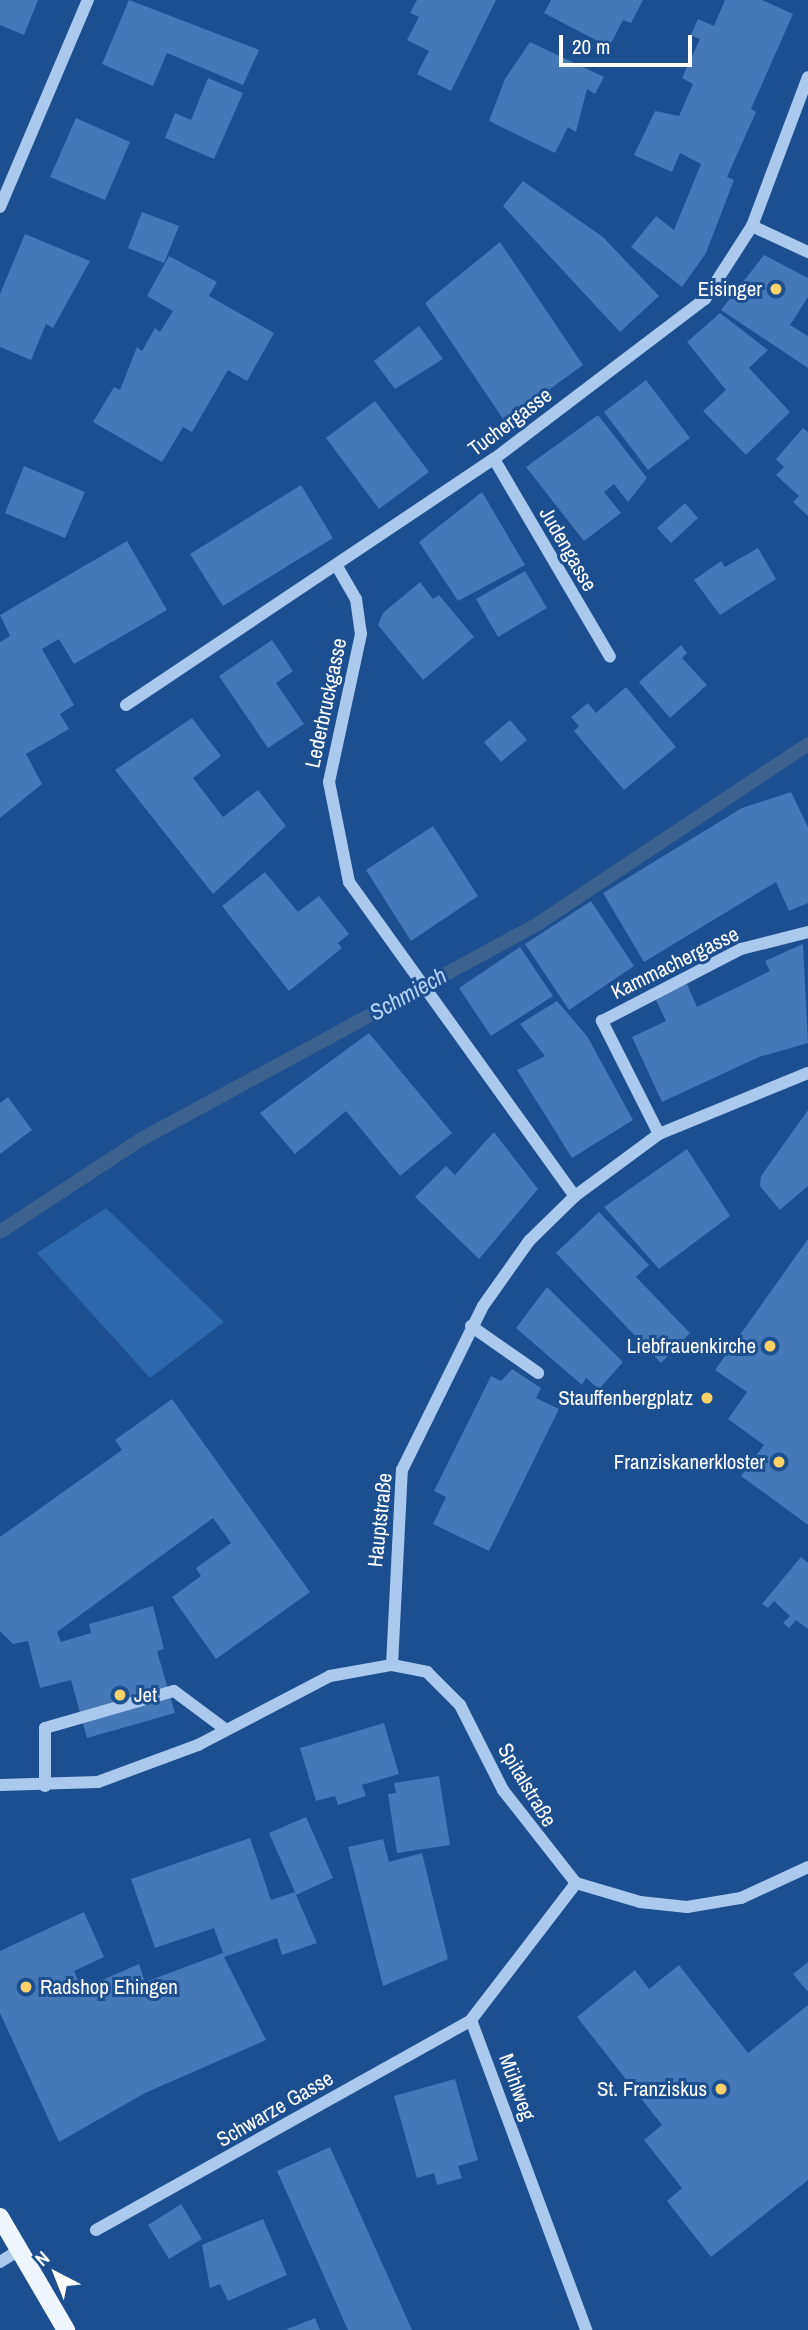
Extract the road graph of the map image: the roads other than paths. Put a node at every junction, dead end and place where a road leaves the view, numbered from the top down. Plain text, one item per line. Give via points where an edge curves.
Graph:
1 (89, 0) edge
2 (808, 76) edge
3 (0, 208) edge
4 (752, 226) junction
5 (808, 252) edge
6 (494, 459) junction
7 (338, 568) junction
8 (610, 657) dead end
9 (126, 705) dead end
10 (808, 932) edge
11 (808, 1073) edge
12 (659, 1134) junction
13 (575, 1196) junction
14 (471, 1326) junction
15 (538, 1373) dead end
16 (392, 1665) junction
17 (225, 1729) junction
18 (0, 1785) edge
19 (45, 1786) junction
20 (808, 1867) edge
21 (576, 1883) junction
22 (471, 2020) junction
23 (0, 2217) edge
24 (96, 2230) dead end
25 (19, 2250) junction
26 (0, 2262) edge
27 (66, 2330) edge
28 (586, 2330) edge

1 - 3 street
2 - 4 street, Tuchergasse
4 - 5 street
4 - 6 street, Tuchergasse via 705,299
6 - 7 street, Tuchergasse
6 - 8 street, Judengasse
7 - 9 street, Tuchergasse
7 - 13 street, Lederbruckgasse via 356,599 361,634 328,782 335,834 349,882 439,1001
10 - 12 street, Kammachergasse via 741,949 602,1021
11 - 12 street, Hauptstraße
12 - 13 street, Hauptstraße
13 - 14 street, Hauptstraße via 528,1241
14 - 15 street
14 - 16 street, Hauptstraße via 402,1470
16 - 17 street via 330,1676
16 - 21 street, Spitalstraße via 427,1672 460,1705 509,1800
17 - 19 street via 98,1782
17 - 19 street via 174,1690 45,1728
18 - 19 street
20 - 21 street via 741,1898 687,1907 640,1902
21 - 22 street
22 - 24 street, Schwarze Gasse
22 - 28 street, Mühlweg
23 - 25 main road
25 - 26 street
25 - 27 main road

